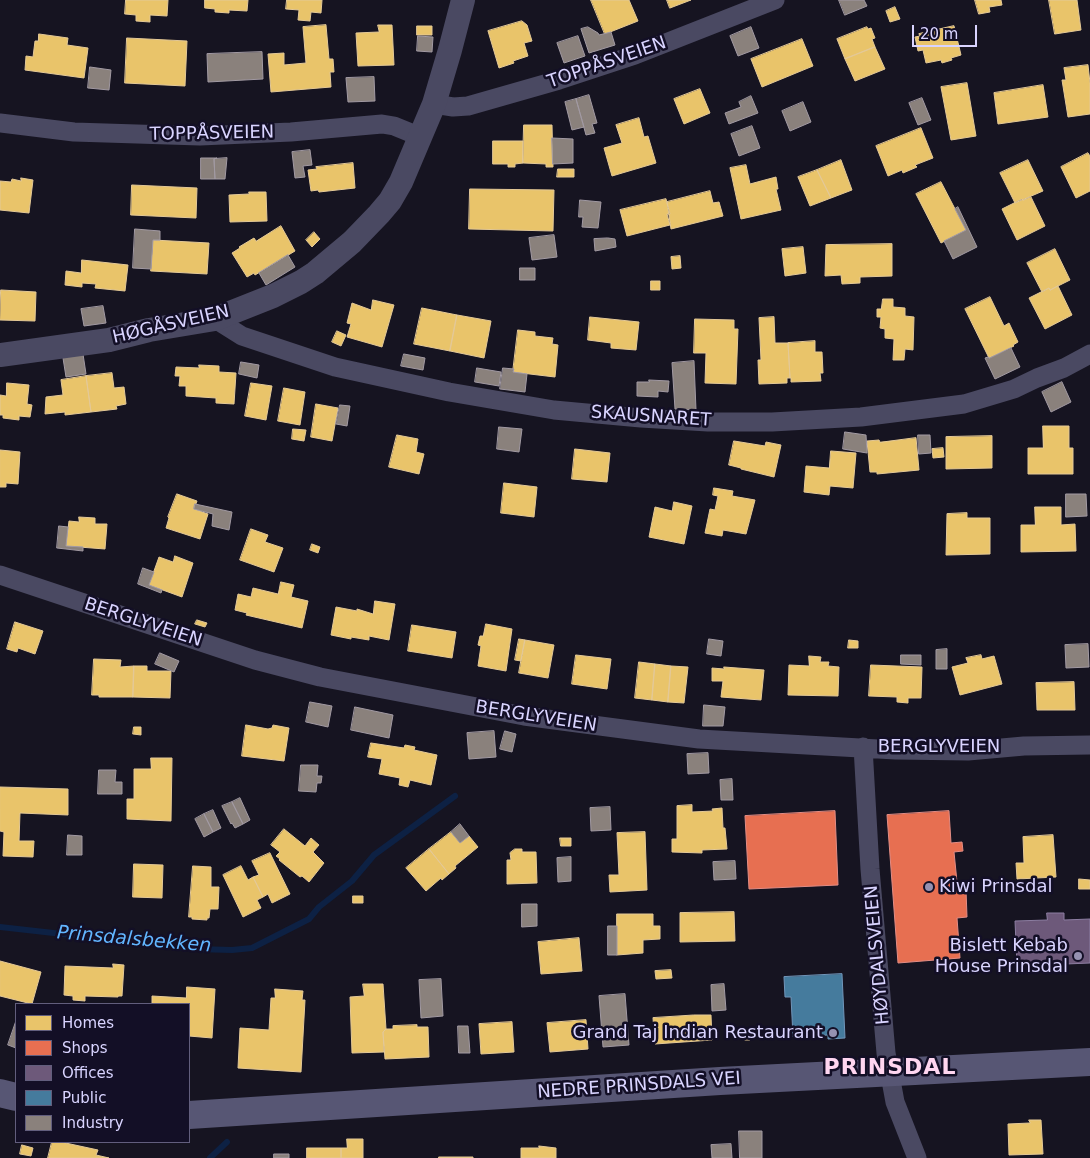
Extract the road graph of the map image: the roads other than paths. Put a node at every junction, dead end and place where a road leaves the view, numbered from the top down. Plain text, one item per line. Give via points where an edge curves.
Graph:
1 (463, 0) edge
2 (775, 0) edge
3 (434, 104) junction
4 (0, 124) edge
5 (421, 137) junction
6 (215, 319) junction
7 (1090, 354) edge
8 (0, 355) edge
9 (0, 575) edge
10 (1090, 745) edge
11 (862, 747) junction
12 (1090, 1062) edge
13 (889, 1072) junction
14 (0, 1093) edge
15 (15, 1097) edge
16 (190, 1115) edge
17 (917, 1158) edge

1 - 3 street, HØGÅSVEIEN
2 - 3 street, TOPPÅSVEIEN via 635,55 559,80 468,106
3 - 5 street, HØGÅSVEIEN
4 - 5 street, TOPPÅSVEIEN via 74,132 200,136 382,124
5 - 6 street, HØGÅSVEIEN via 390,201 352,242 302,282
6 - 7 street, SKAUSNARET via 242,336 335,367 449,392 554,410 708,422 861,417 964,404 1014,389
6 - 8 street, HØGÅSVEIEN via 109,340
9 - 11 street, BERGLYVEIEN via 255,660 320,677 524,716 660,735
10 - 11 street, BERGLYVEIEN via 968,751
11 - 13 street, HØYDALSVEIEN
12 - 13 main road, NEDRE PRINSDALS VEI
13 - 16 main road, NEDRE PRINSDALS VEI
13 - 17 street, HØYDALSVEIEN via 894,1102
14 - 15 main road

